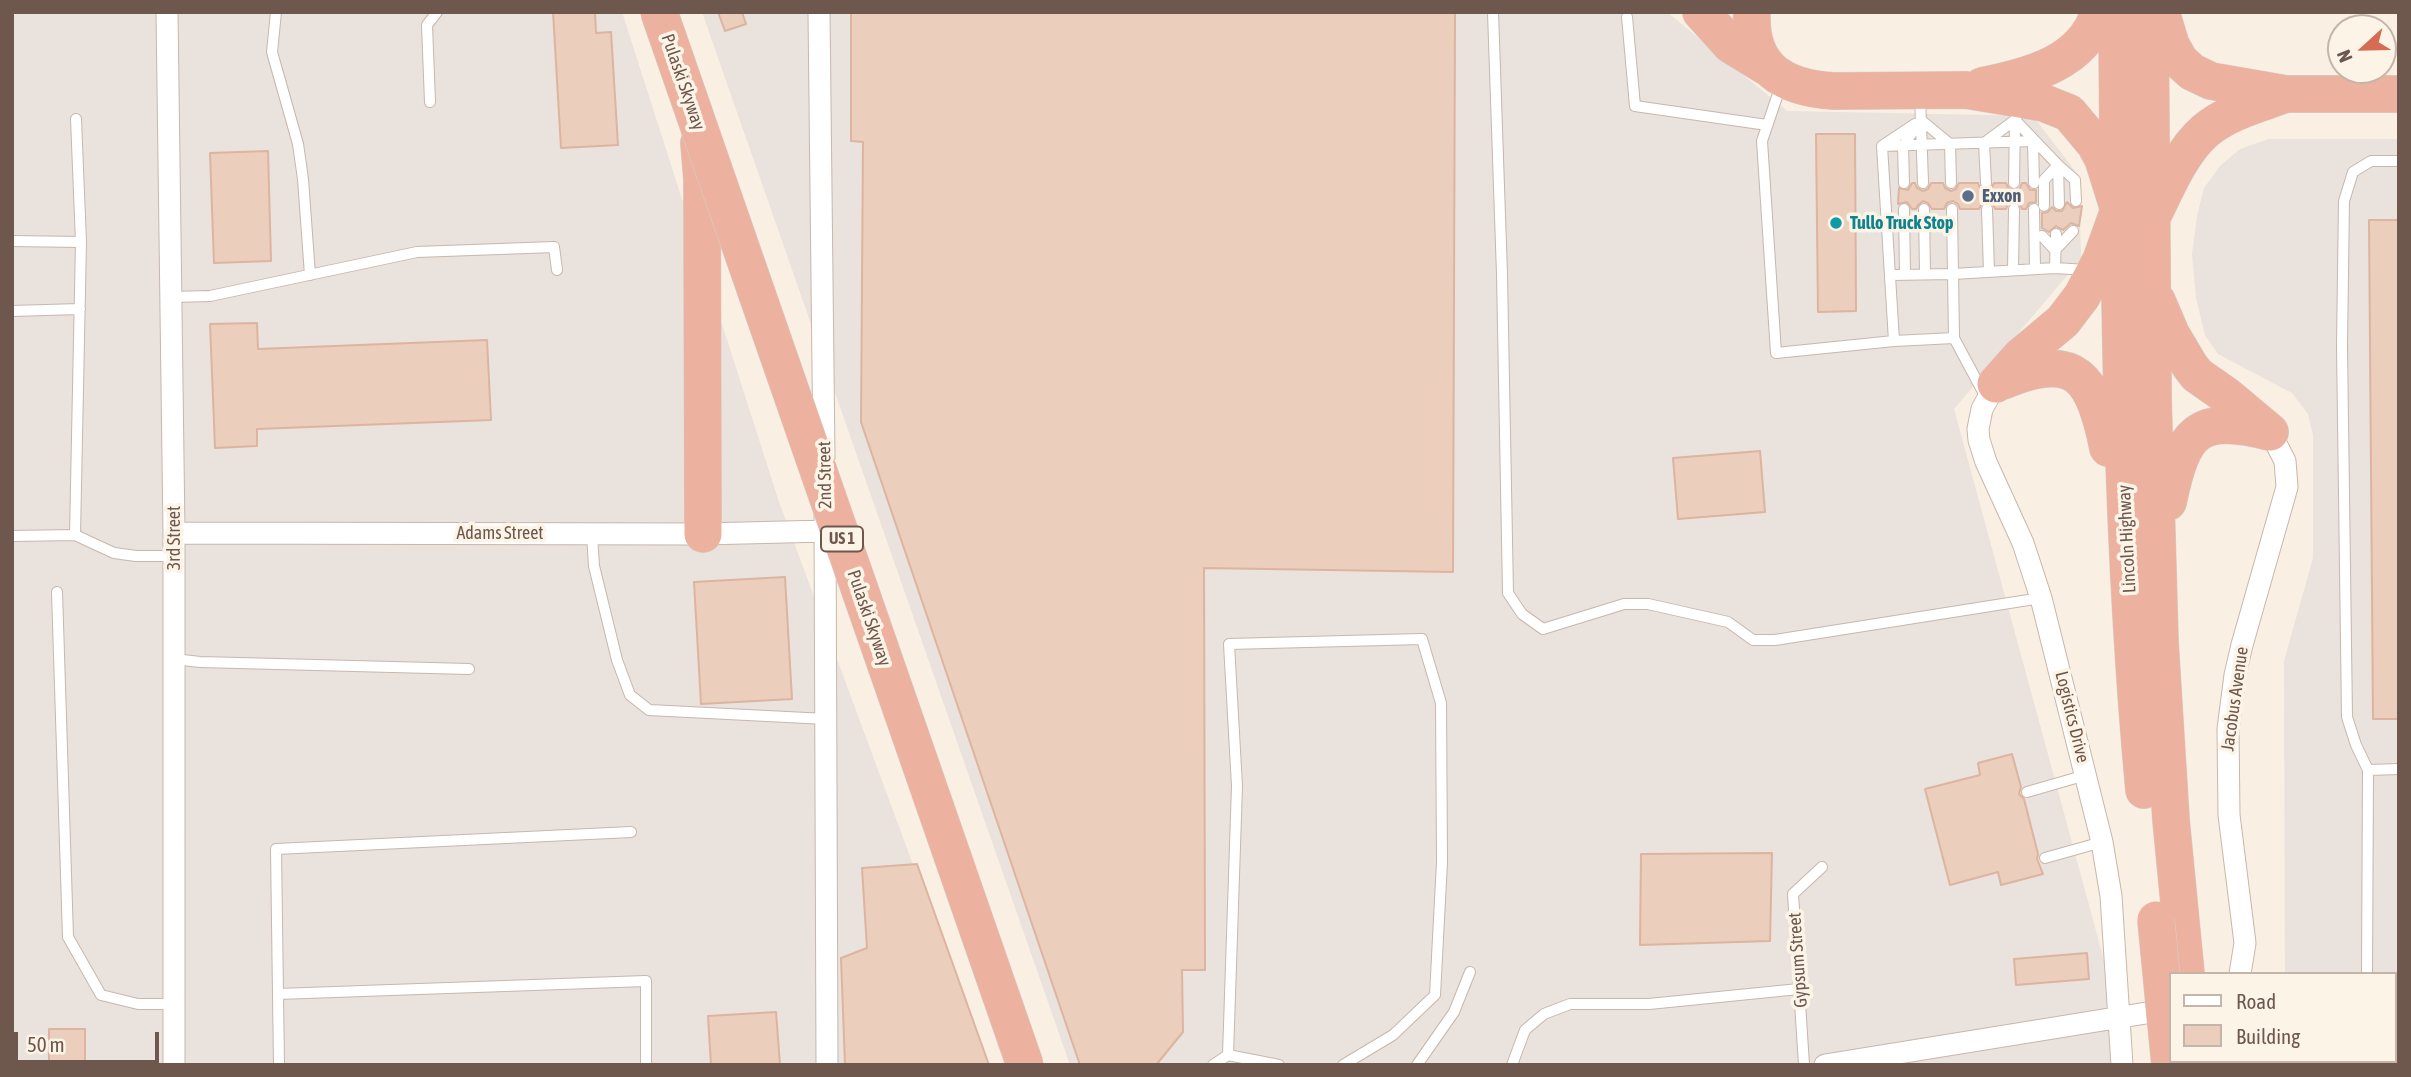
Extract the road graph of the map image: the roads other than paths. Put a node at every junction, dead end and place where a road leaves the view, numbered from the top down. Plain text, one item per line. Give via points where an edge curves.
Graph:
1 (167, 12) edge
2 (276, 12) edge
3 (437, 12) edge
4 (659, 12) edge
5 (670, 12) edge
6 (682, 12) edge
7 (819, 12) edge
8 (1493, 12) edge
9 (1701, 12) edge
10 (1752, 12) edge
11 (2099, 12) edge
12 (2117, 12) edge
13 (2150, 12) edge
14 (2161, 12) edge
15 (1627, 17) dead end
16 (1776, 73) junction
17 (1966, 90) junction
18 (2286, 94) junction
19 (2399, 94) edge
20 (430, 103) dead end
21 (1920, 105) junction
22 (2020, 110) junction
23 (76, 119) dead end
24 (1767, 125) junction
25 (2033, 141) junction
26 (2014, 142) junction
27 (1984, 143) junction
28 (1950, 144) junction
29 (1922, 145) junction
30 (1882, 146) junction
31 (1903, 146) junction
32 (2399, 161) edge
33 (2059, 165) junction
34 (2090, 172) junction
35 (1903, 183) dead end
36 (1923, 183) dead end
37 (1951, 183) dead end
38 (1986, 183) dead end
39 (2014, 183) dead end
40 (2034, 183) dead end
41 (2076, 201) dead end
42 (2059, 204) dead end
43 (1904, 209) dead end
44 (1924, 209) dead end
45 (1952, 209) dead end
46 (1987, 209) dead end
47 (2014, 209) dead end
48 (2135, 214) junction
49 (2073, 231) dead end
50 (2056, 234) dead end
51 (2042, 236) dead end
52 (12, 241) edge
53 (81, 242) junction
54 (2055, 250) junction
55 (2055, 268) junction
56 (2035, 269) junction
57 (557, 270) dead end
58 (2013, 270) junction
59 (2095, 271) junction
60 (1989, 272) junction
61 (1905, 274) junction
62 (1925, 274) junction
63 (1953, 274) junction
64 (310, 275) junction
65 (1890, 275) junction
66 (2152, 290) junction
67 (171, 297) junction
68 (80, 309) junction
69 (12, 311) edge
70 (1954, 338) junction
71 (1894, 341) junction
72 (1991, 391) junction
73 (2270, 432) junction
74 (825, 531) junction
75 (174, 533) junction
76 (592, 534) junction
77 (703, 534) junction
78 (75, 535) junction
79 (12, 536) edge
80 (2142, 547) junction
81 (174, 556) junction
82 (57, 592) dead end
83 (2041, 598) junction
84 (174, 659) junction
85 (470, 669) dead end
86 (826, 719) junction
87 (2368, 769) junction
88 (2399, 769) edge
89 (2086, 775) junction
90 (2027, 792) dead end
91 (631, 832) dead end
92 (2102, 842) junction
93 (2045, 858) dead end
94 (1822, 867) dead end
95 (2168, 918) junction
96 (1470, 972) dead end
97 (2185, 972) edge
98 (2241, 972) edge
99 (2367, 972) edge
100 (1799, 989) junction
101 (278, 994) junction
102 (174, 1004) junction
103 (2170, 1009) edge
104 (2119, 1016) junction
105 (1228, 1055) junction
106 (174, 1065) edge
107 (279, 1065) edge
108 (646, 1065) edge
109 (827, 1065) edge
110 (1025, 1065) edge
111 (1047, 1065) edge
112 (1213, 1065) edge
113 (1279, 1065) edge
114 (1343, 1065) edge
115 (1418, 1065) edge
116 (1512, 1065) edge
117 (1804, 1065) edge
118 (1825, 1065) edge
119 (2122, 1065) edge
120 (2170, 1065) edge

1 - 67 street, 3rd Street
2 - 64 lane via 272,52 298,144
3 - 20 lane via 428,25
4 - 110 highway, Pulaski Skyway / US 1, bridge
5 - 77 highway, bridge via 698,121 702,179
6 - 111 highway, Pulaski Skyway / US 1
7 - 74 street, 2nd Street
8 - 83 lane via 1508,593 1522,614 1543,629 1624,604 1648,604 1728,622 1753,639 1775,640
9 - 16 highway via 1731,45
10 - 16 highway via 1757,51
11 - 17 highway via 2082,41 2053,65 2025,77
12 - 48 highway, Lincoln Highway
13 - 48 highway, Lincoln Highway
14 - 18 highway via 2175,53 2192,72 2211,81
15 - 24 lane via 1635,106
16 - 21 highway via 1819,90
16 - 24 lane
17 - 21 highway
17 - 22 highway
18 - 19 highway
18 - 48 highway via 2207,129
21 - 28 lane
21 - 29 lane
21 - 30 lane
21 - 31 lane
22 - 25 lane
22 - 26 lane
22 - 27 lane
22 - 34 highway via 2058,107 2070,113 2087,132
23 - 53 lane
24 - 71 lane via 1762,141 1776,353
25 - 26 lane
25 - 33 lane
25 - 40 lane
26 - 27 lane
26 - 39 lane
27 - 28 lane
27 - 38 lane
28 - 29 lane
28 - 37 lane
29 - 31 lane
29 - 36 lane
30 - 31 lane
30 - 65 lane
31 - 35 lane
32 - 87 lane via 2371,160 2353,172 2344,201 2347,716
33 - 34 lane
33 - 42 lane
33 - 56 lane via 2044,180
34 - 41 lane
34 - 48 highway
43 - 61 lane
44 - 62 lane
45 - 63 lane
46 - 60 lane
47 - 58 lane
48 - 59 highway
48 - 66 highway, Lincoln Highway
48 - 80 highway, Lincoln Highway
49 - 54 lane
50 - 54 lane
51 - 54 lane
52 - 53 lane
53 - 68 lane
54 - 55 lane
55 - 56 lane
55 - 59 lane
56 - 58 lane
57 - 64 lane via 554,247 417,252
58 - 60 lane
59 - 72 highway via 2063,321 2020,357
60 - 63 lane
61 - 62 lane
61 - 65 lane
62 - 63 lane
63 - 70 lane
64 - 67 lane via 211,296
65 - 71 lane
66 - 73 highway via 2171,334 2197,375
66 - 80 highway, Lincoln Highway
67 - 75 street, 3rd Street
68 - 69 lane
68 - 78 lane
70 - 71 lane
70 - 72 lane
72 - 80 highway via 2026,371 2048,367 2068,371 2084,381 2100,411
72 - 83 street, Logistics Drive via 1978,429 1982,450
73 - 80 highway via 2227,425 2192,436
73 - 98 street, Jacobus Avenue via 2285,461 2287,487 2242,645 2228,729 2229,815 2245,943
74 - 77 street, Adams Street
74 - 86 street, 2nd Street
75 - 76 street, Adams Street
75 - 81 street, 3rd Street
76 - 77 street, Adams Street
76 - 86 lane via 597,579 630,695 649,710
78 - 79 lane
78 - 81 lane via 114,553
80 - 95 highway, Lincoln Highway via 2138,727
81 - 84 street, 3rd Street
82 - 102 lane via 68,937 101,995 138,1004
83 - 89 street, Logistics Drive
84 - 85 lane
84 - 102 street, 3rd Street
86 - 109 street, 2nd Street
87 - 88 lane
87 - 99 lane
89 - 90 lane
89 - 92 street, Logistics Drive
91 - 101 lane via 276,849
92 - 93 lane
92 - 104 street, Logistics Drive via 2111,896
94 - 100 lane, Gypsum Street via 1793,894
95 - 97 highway, Lincoln Highway
95 - 120 highway, Lincoln Highway, bridge
96 - 115 lane via 1454,1012
100 - 116 lane via 1648,1004 1570,1004 1544,1014 1525,1030
100 - 117 lane, Gypsum Street
101 - 107 lane
101 - 108 lane via 646,981
102 - 106 street, 3rd Street
103 - 104 street
104 - 118 street
104 - 119 street, Logistics Drive
105 - 112 lane
105 - 113 lane
105 - 114 lane via 1237,786 1229,644 1422,639 1441,703 1442,862 1435,995 1393,1035

